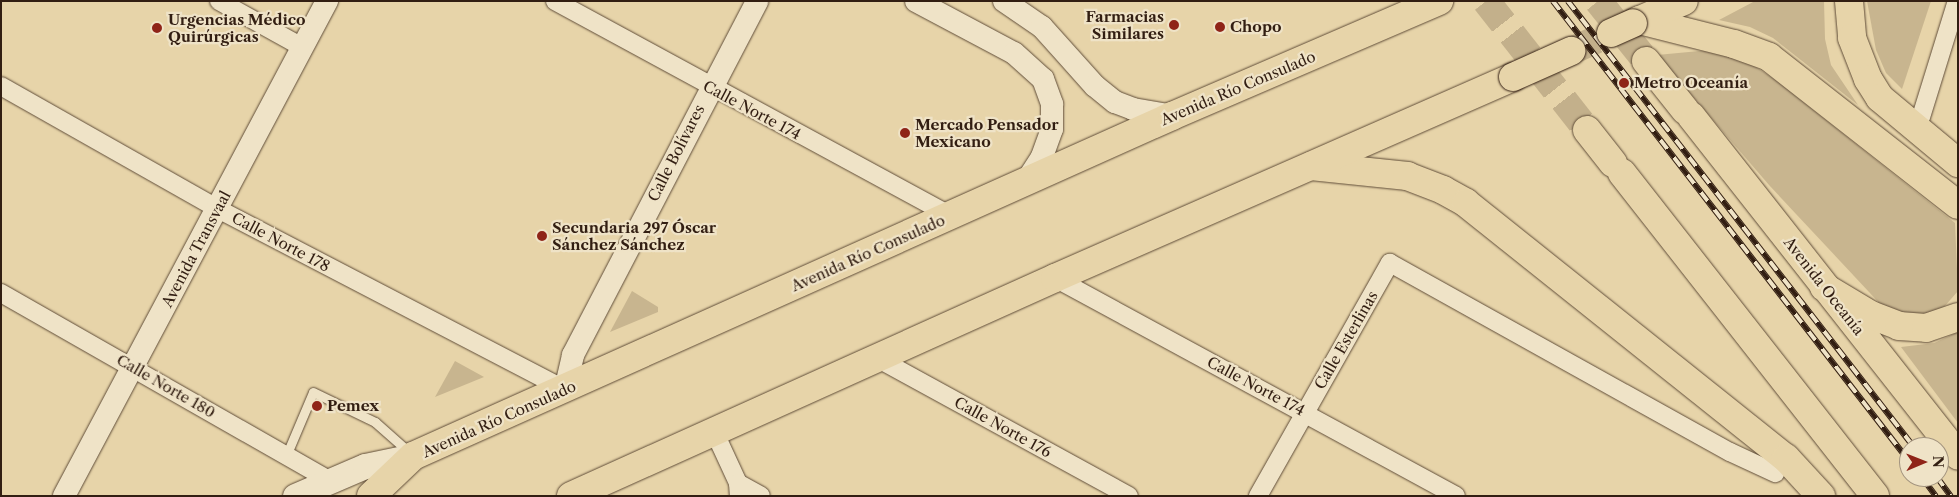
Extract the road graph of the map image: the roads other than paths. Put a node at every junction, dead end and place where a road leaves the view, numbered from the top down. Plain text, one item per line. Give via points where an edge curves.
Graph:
1 (219, 1) edge
2 (327, 1) edge
3 (555, 1) edge
4 (757, 1) edge
5 (916, 1) edge
6 (1004, 1) edge
7 (1439, 1) edge
8 (1684, 1) edge
9 (1849, 1) edge
10 (1956, 1) edge
11 (302, 47) junction
12 (1571, 51) tunnel mouth
13 (1646, 61) tunnel mouth
14 (1, 86) edge
15 (709, 87) junction
16 (1172, 116) junction
17 (1921, 117) dead end
18 (1587, 130) tunnel mouth
19 (1958, 163) edge
20 (1307, 166) junction
21 (1026, 182) junction
22 (1958, 205) edge
23 (218, 209) junction
24 (951, 216) junction
25 (1055, 278) junction
26 (1824, 287) junction
27 (1, 293) edge
28 (1958, 317) edge
29 (877, 358) junction
30 (133, 366) junction
31 (565, 390) junction
32 (1304, 413) junction
33 (714, 431) junction
34 (1958, 455) edge
35 (286, 456) junction
36 (413, 456) junction
37 (1775, 473) dead end
38 (331, 481) junction
39 (739, 489) edge
40 (575, 495) edge
41 (64, 496) edge
42 (295, 496) edge
43 (371, 496) edge
44 (761, 496) edge
45 (1129, 496) edge
46 (1258, 496) edge
47 (1456, 496) edge
48 (1821, 496) edge
49 (1875, 496) edge

1 - 11 street
2 - 11 street, Avenida Transvaal
3 - 15 street, Calle Norte 174
4 - 15 street, Calle Bolívares
5 - 21 street via 1014,53 1043,79 1052,104 1052,129 1042,157
6 - 16 street via 1042,26 1095,86 1115,102
7 - 16 highway, Avenida Río Consulado
8 - 22 highway via 1628,25 1734,44 1769,57
9 - 19 highway via 1852,38 1880,98
10 - 17 street
11 - 23 street, Avenida Transvaal
12 - 20 highway, bridge
13 - 26 highway, Avenida Oceanía
14 - 23 street, Calle Norte 178
15 - 24 street, Calle Norte 174
15 - 31 street, Calle Bolívares via 572,355
16 - 21 highway, Avenida Río Consulado
18 - 49 highway
20 - 25 highway
20 - 48 highway via 1407,176 1466,203 1786,458
21 - 24 highway, Avenida Río Consulado
23 - 30 street, Avenida Transvaal
23 - 31 street, Calle Norte 178
24 - 31 highway, Avenida Río Consulado
25 - 29 highway
25 - 32 street, Calle Norte 174
26 - 28 highway via 1871,315 1899,326 1926,328
26 - 34 highway, Avenida Oceanía
27 - 30 street, Calle Norte 180
29 - 33 highway
29 - 45 street, Calle Norte 176
30 - 35 street, Calle Norte 180
30 - 41 street, Avenida Transvaal
31 - 36 highway, Avenida Río Consulado
32 - 37 street, Calle Esterlinas via 1390,263 1730,452
32 - 46 street, Calle Esterlinas
32 - 47 street, Calle Norte 174
33 - 39 street
33 - 40 highway
35 - 36 lane via 313,392 375,422
35 - 38 street, Calle Norte 180
36 - 38 main road, Avenida Río Consulado via 364,466
36 - 43 highway
38 - 42 main road, Avenida Río Consulado
39 - 44 street

